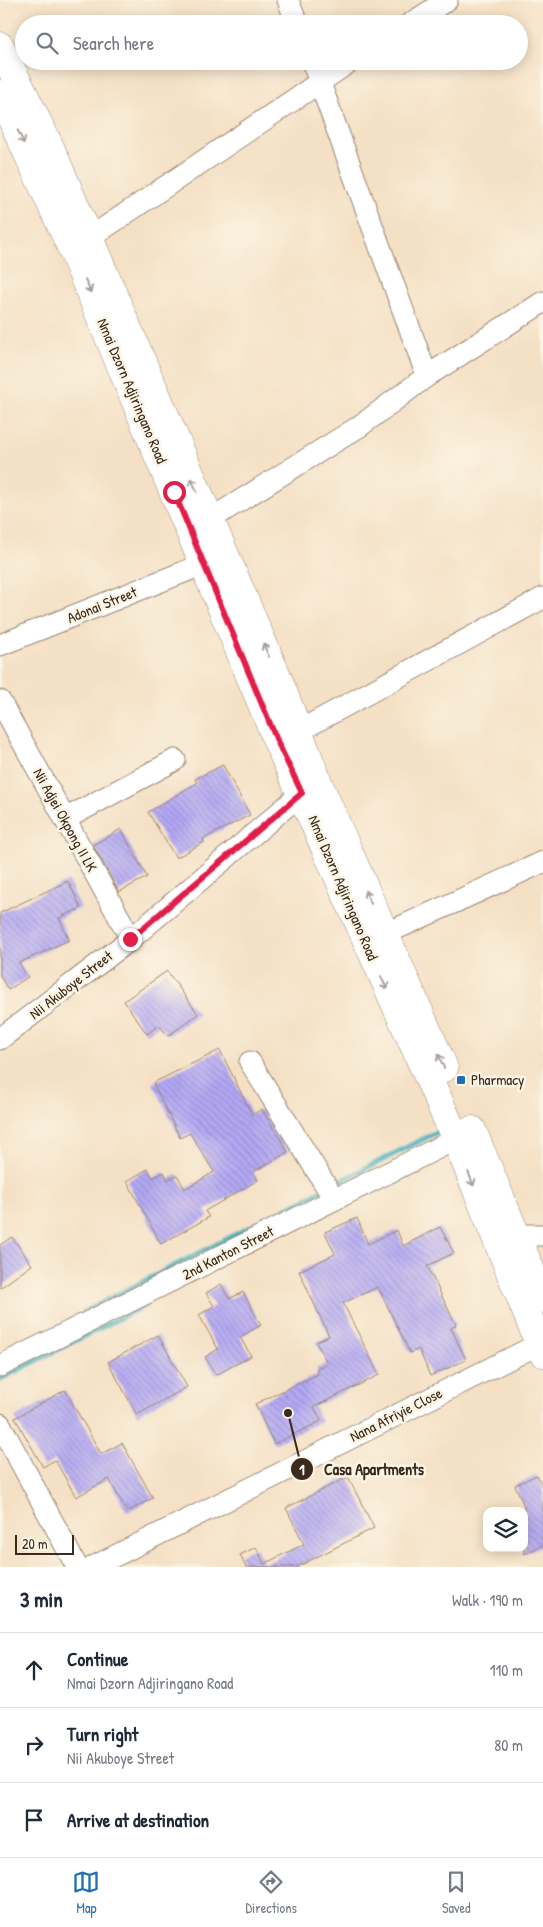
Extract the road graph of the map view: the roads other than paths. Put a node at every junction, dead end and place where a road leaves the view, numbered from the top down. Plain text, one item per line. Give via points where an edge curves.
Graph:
1 (288, 0) edge
2 (447, 0) edge
3 (294, 15) edge
4 (424, 15) edge
5 (0, 46) edge
6 (316, 71) edge
7 (0, 94) edge
8 (88, 239) junction
9 (543, 302) edge
10 (427, 376) junction
11 (209, 520) junction
12 (204, 564) junction
13 (543, 598) edge
14 (0, 645) edge
15 (266, 681) junction
16 (0, 701) edge
17 (297, 732) junction
18 (175, 760) dead end
19 (302, 793) junction
20 (65, 819) junction
21 (543, 862) edge
22 (385, 934) junction
23 (130, 939) junction
24 (0, 1040) edge
25 (250, 1062) dead end
26 (456, 1139) junction
27 (334, 1199) junction
28 (516, 1235) junction
29 (543, 1235) edge
30 (543, 1299) edge
31 (541, 1348) edge
32 (0, 1366) edge
33 (0, 1424) edge
34 (77, 1567) edge
35 (93, 1567) edge

1 - 3 street
2 - 4 street
5 - 8 main road, Nmai Dzorn Adjiringano Road via 50,148
6 - 8 street
6 - 10 street
7 -> 12 main road, Nmai Dzorn Adjiringano Road via 72,249
11 -> 8 main road, Nmai Dzorn Adjiringano Road
9 - 10 street
10 - 11 street via 360,426
15 -> 11 main road, Nmai Dzorn Adjiringano Road
12 - 14 street, Adonai Street
12 - 15 main road, Nmai Dzorn Adjiringano Road
13 - 17 street
15 - 17 main road, Nmai Dzorn Adjiringano Road
15 - 19 main road, Nmai Dzorn Adjiringano Road
16 - 20 street, Nii Adjei Okpong II LK
22 -> 17 main road, Nmai Dzorn Adjiringano Road
18 - 20 street
19 - 23 street, Nii Akuboye Street
19 -> 26 main road, Nmai Dzorn Adjiringano Road
20 - 23 street, Nii Adjei Okpong II LK
21 - 22 street
28 -> 22 main road, Nmai Dzorn Adjiringano Road
23 - 24 street, Nii Akuboye Street
25 - 27 street
26 - 27 street, 2nd Kanton Street
26 -> 31 main road, Nmai Dzorn Adjiringano Road
27 - 32 street, 2nd Kanton Street
28 - 29 street
28 - 30 main road, Nmai Dzorn Adjiringano Road
31 - 35 street, Nana Afriyie Close
33 - 34 street

